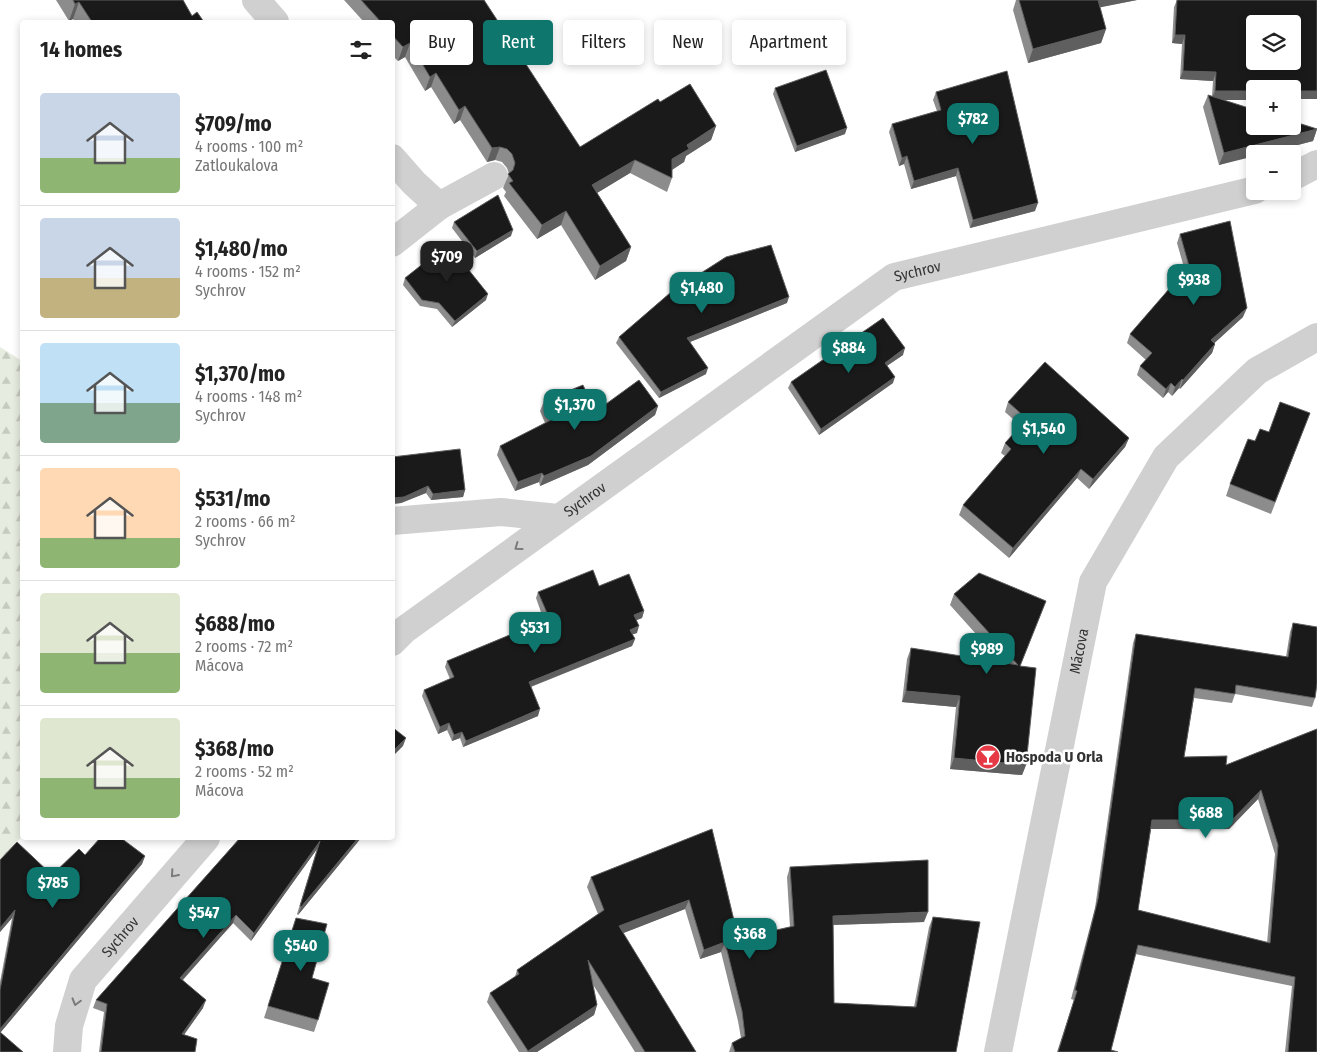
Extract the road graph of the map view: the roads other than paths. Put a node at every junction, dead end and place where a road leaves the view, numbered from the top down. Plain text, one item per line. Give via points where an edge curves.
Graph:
1 (256, 0) edge
2 (273, 20) edge
3 (395, 161) edge
4 (1317, 164) edge
5 (1301, 172) edge
6 (494, 176) dead end
7 (1246, 192) edge
8 (439, 206) junction
9 (395, 241) edge
10 (1317, 337) edge
11 (558, 518) junction
12 (395, 521) edge
13 (395, 639) edge
14 (204, 840) edge
15 (67, 1052) edge
16 (998, 1052) edge

1 - 2 street
3 - 8 street
4 - 5 street
6 - 8 street
7 - 11 street, Sychrov via 894,277
8 - 9 street
10 - 16 street, Mácova via 1257,371 1166,457 1093,582
11 - 12 street, Sychrov via 501,512
11 -> 13 street, Sychrov
14 -> 15 street, Sychrov via 83,980 70,1026

